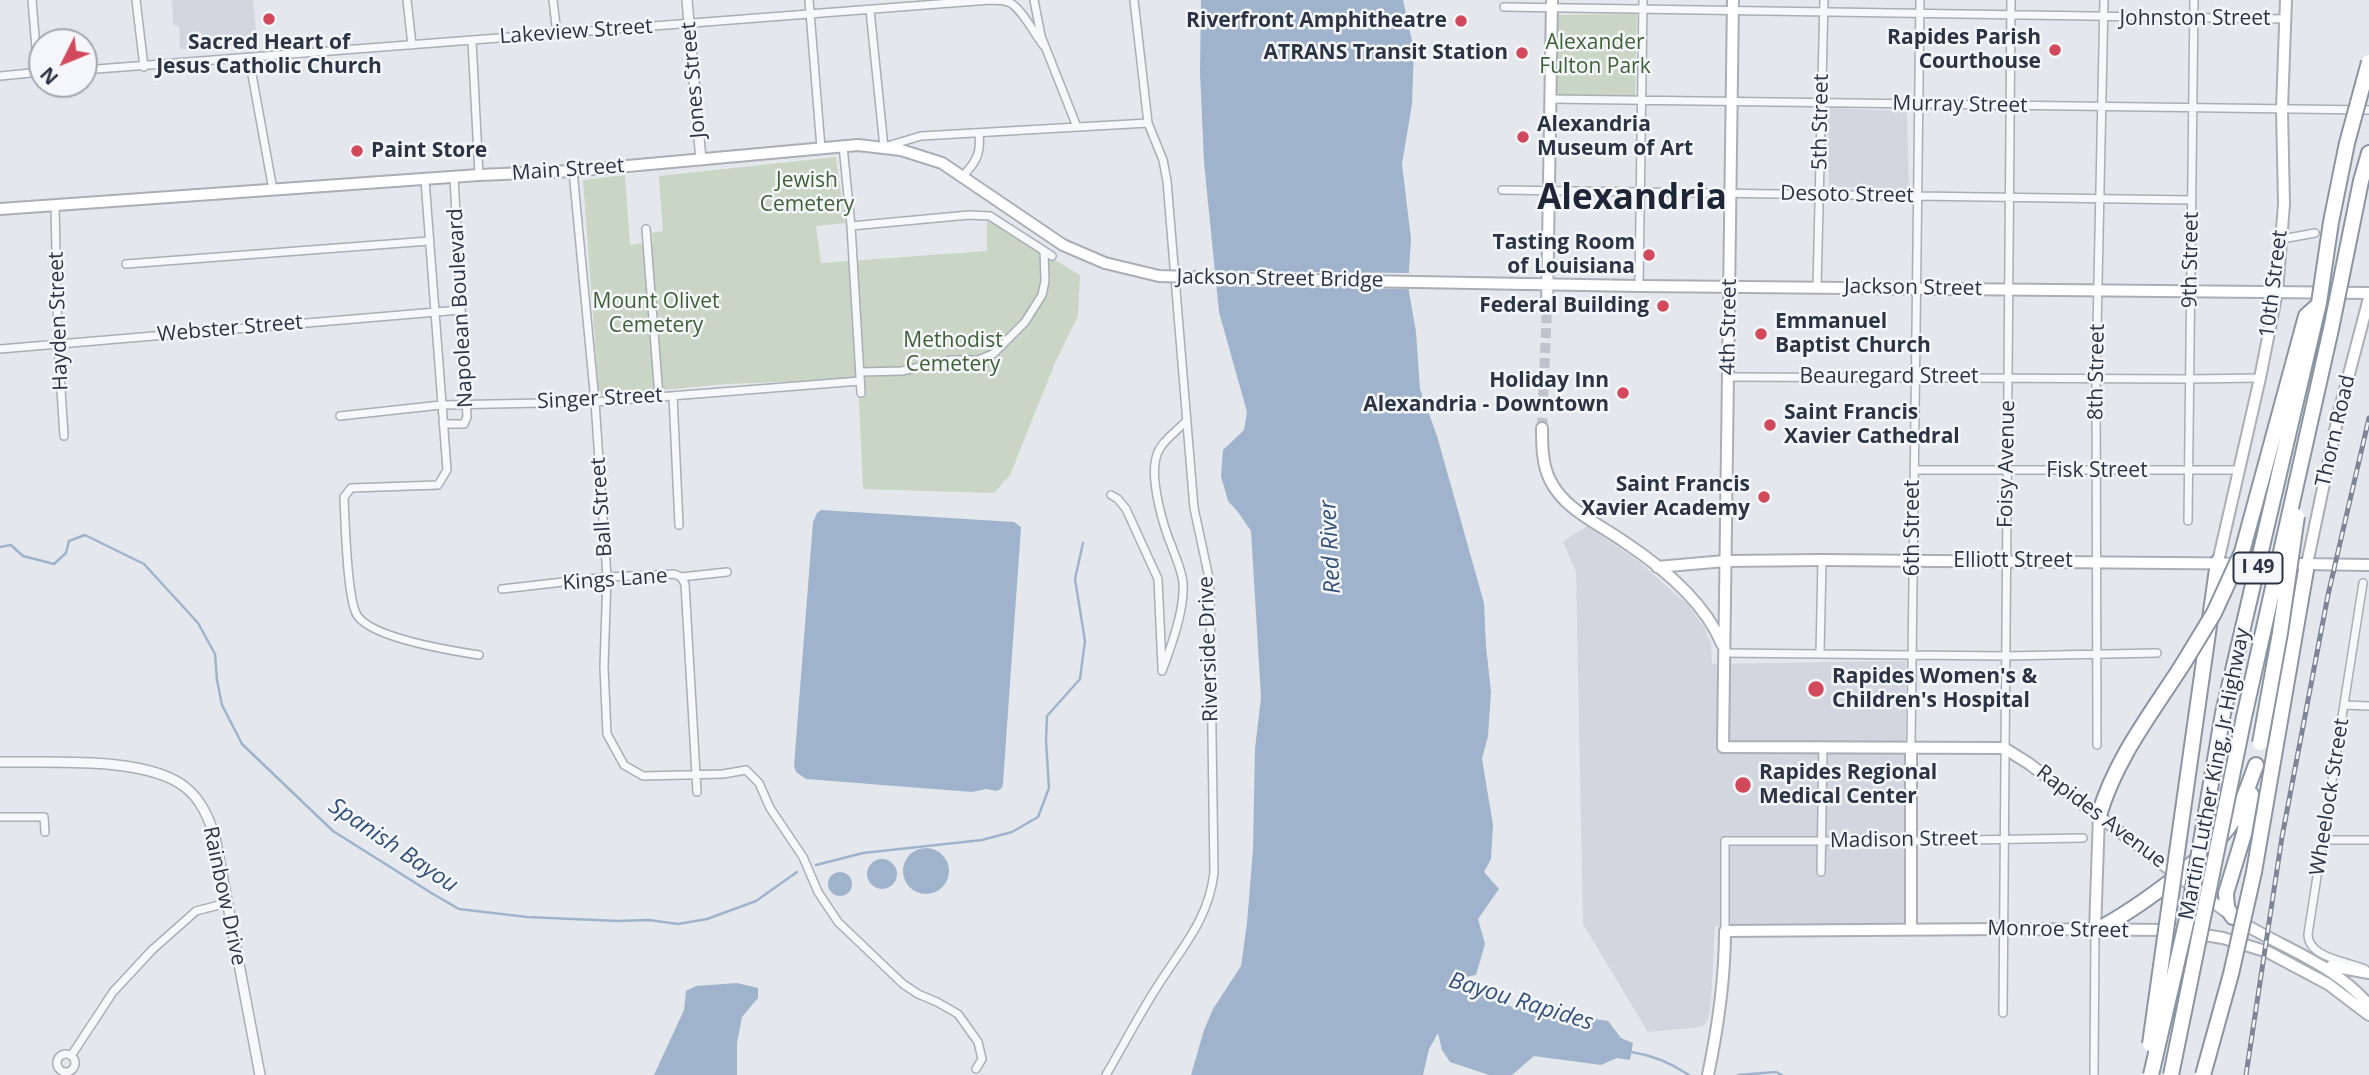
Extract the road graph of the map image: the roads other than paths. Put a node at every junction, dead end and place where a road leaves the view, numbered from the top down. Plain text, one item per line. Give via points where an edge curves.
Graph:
1 (32, 0) edge
2 (136, 0) edge
3 (407, 0) edge
4 (553, 0) edge
5 (687, 0) edge
6 (809, 0) edge
7 (1034, 0) edge
8 (1134, 0) edge
9 (1643, 0) edge
10 (1824, 0) edge
11 (1920, 0) edge
12 (2011, 0) edge
13 (2104, 0) edge
14 (2193, 0) edge
15 (2286, 0) edge
16 (1552, 4) edge
17 (1733, 6) edge
18 (1504, 7) dead end
19 (870, 9) junction
20 (1643, 10) junction
21 (1824, 13) junction
22 (810, 14) junction
23 (1920, 15) junction
24 (2011, 16) junction
25 (2104, 18) junction
26 (2193, 18) junction
27 (2286, 19) junction
28 (688, 24) junction
29 (35, 28) edge
30 (557, 34) junction
31 (472, 41) junction
32 (412, 45) junction
33 (1045, 47) junction
34 (249, 58) junction
35 (2369, 62) edge
36 (144, 67) junction
37 (98, 69) edge
38 (28, 73) edge
39 (0, 76) edge
40 (1550, 99) junction
41 (1641, 100) junction
42 (1731, 102) junction
43 (1821, 103) junction
44 (1919, 104) junction
45 (2010, 105) junction
46 (2102, 107) junction
47 (2193, 108) junction
48 (2282, 109) junction
49 (2369, 110) edge
50 (1148, 123) junction
51 (1077, 127) junction
52 (979, 132) junction
53 (843, 146) junction
54 (884, 147) junction
55 (821, 148) junction
56 (2369, 153) edge
57 (701, 160) junction
58 (2369, 160) edge
59 (573, 171) junction
60 (479, 175) junction
61 (963, 176) junction
62 (454, 177) junction
63 (425, 180) junction
64 (2361, 181) junction
65 (273, 190) junction
66 (1502, 190) dead end
67 (1549, 191) junction
68 (1640, 192) junction
69 (1730, 193) junction
70 (1819, 194) junction
71 (1918, 196) junction
72 (2009, 197) junction
73 (2100, 198) junction
74 (2192, 200) junction
75 (55, 206) junction
76 (0, 209) edge
77 (851, 226) junction
78 (646, 229) dead end
79 (2315, 233) dead end
80 (2282, 239) junction
81 (429, 241) junction
82 (1044, 250) junction
83 (1052, 256) dead end
84 (1105, 263) joint
85 (126, 264) dead end
86 (1457, 282) joint
87 (1547, 284) junction
88 (1639, 286) junction
89 (1729, 286) junction
90 (1817, 287) junction
91 (1917, 288) junction
92 (2008, 289) junction
93 (2098, 290) junction
94 (2190, 291) junction
95 (2277, 292) junction
96 (2369, 295) edge
97 (2319, 303) junction
98 (1547, 306) tunnel mouth
99 (460, 310) junction
100 (434, 312) junction
101 (58, 344) junction
102 (0, 349) edge
103 (860, 372) junction
104 (1728, 377) junction
105 (1916, 377) junction
106 (2007, 377) junction
107 (2096, 377) junction
108 (2260, 377) junction
109 (2189, 379) junction
110 (860, 381) junction
111 (861, 393) dead end
112 (673, 396) junction
113 (659, 397) junction
114 (595, 402) junction
115 (441, 405) junction
116 (467, 405) junction
117 (340, 415) dead end
118 (1186, 421) junction
119 (443, 424) junction
120 (1542, 428) tunnel mouth
121 (2309, 432) junction
122 (64, 436) dead end
123 (1914, 470) junction
124 (2238, 470) junction
125 (2007, 471) junction
126 (2096, 471) junction
127 (2188, 472) junction
128 (1111, 495) dead end
129 (2188, 521) dead end
130 (679, 525) dead end
131 (1822, 560) junction
132 (1913, 560) junction
133 (1725, 561) junction
134 (2006, 561) junction
135 (2097, 561) junction
136 (2218, 562) junction
137 (2307, 564) junction
138 (2369, 565) edge
139 (1657, 567) junction
140 (727, 572) dead end
141 (607, 577) junction
142 (681, 577) junction
143 (2363, 583) dead end
144 (502, 589) dead end
145 (1724, 653) junction
146 (2157, 653) dead end
147 (1820, 654) junction
148 (1912, 654) junction
149 (2096, 654) junction
150 (479, 655) dead end
151 (2005, 656) junction
152 (2345, 705) junction
153 (2369, 706) edge
154 (2096, 745) dead end
155 (1823, 746) junction
156 (1911, 747) junction
157 (2004, 748) junction
158 (0, 762) edge
159 (2256, 765) junction
160 (695, 775) junction
161 (697, 792) dead end
162 (2099, 816) junction
163 (0, 817) edge
164 (45, 832) dead end
165 (2082, 838) dead end
166 (2003, 839) junction
167 (2322, 840) junction
168 (2369, 840) edge
169 (1821, 841) junction
170 (1912, 841) junction
171 (1821, 872) dead end
172 (2178, 875) junction
173 (227, 903) junction
174 (2233, 917) junction
175 (1911, 929) junction
176 (2002, 929) junction
177 (1725, 931) junction
178 (2095, 931) junction
179 (2309, 958) junction
180 (2369, 972) edge
181 (2369, 1005) edge
182 (2003, 1013) dead end
183 (2369, 1015) edge
184 (71, 1056) dead end
185 (976, 1069) dead end
186 (260, 1075) edge
187 (1106, 1075) edge
188 (1708, 1075) edge
189 (2094, 1075) edge
190 (2148, 1075) edge
191 (2171, 1075) edge
192 (2203, 1075) edge

1 - 29 street
2 - 36 street
3 - 32 street
4 - 30 street
5 - 28 street, Jones Street
6 - 22 street
7 - 33 street
8 - 50 street
9 - 20 street
10 - 21 street, 5th Street
11 - 23 street, 6th Street
12 - 24 street, Foisy Avenue
13 - 25 street, 8th Street
14 - 26 street, 9th Street
15 - 27 main road, 10th Street
16 - 18 street
16 - 20 street
16 - 40 main road
17 - 20 street
17 - 21 street
17 - 42 main road, 4th Street
19 - 22 street, Lakeview Street
19 - 33 street, Lakeview Street via 1007,1
19 - 54 street
20 - 41 street
21 - 23 street
21 - 43 street, 5th Street
22 - 28 street, Lakeview Street
22 - 55 street
23 - 24 street
23 - 44 street, 6th Street
24 - 25 street, Johnston Street
24 - 45 street, Foisy Avenue
25 - 26 street, Johnston Street
25 - 46 street, 8th Street
26 - 27 street, Johnston Street
26 - 47 street, 9th Street
27 - 48 main road, 10th Street
28 - 30 street, Lakeview Street
28 - 57 street, Jones Street
30 - 31 street, Lakeview Street
31 - 32 street, Lakeview Street
31 - 60 street
32 - 34 street, Lakeview Street
33 - 51 street
34 - 36 street, Lakeview Street
34 - 65 street
35 - 97 highway, Martin Luther King, Jr Highway / I 49, bridge via 2347,143
36 - 37 street, Lakeview Street
38 - 39 street
40 - 41 street, Murray Street
40 - 67 main road
41 - 42 street, Murray Street
41 - 68 street
42 - 43 street, Murray Street
42 - 69 main road, 4th Street
43 - 44 street, Murray Street
43 - 70 street, 5th Street
44 - 45 street, Murray Street
44 - 71 street, 6th Street
45 - 46 street, Murray Street
45 - 72 street, Foisy Avenue
46 - 47 street, Murray Street
46 - 73 street, 8th Street
47 - 48 street, Murray Street
47 - 74 street, 9th Street
48 - 49 street, Murray Street
48 - 80 main road, 10th Street
50 - 51 street
50 - 118 street via 1167,181
51 - 52 street
52 - 54 street via 921,136
52 - 61 street via 979,157
53 - 54 main road, Main Street
53 - 55 main road, Main Street
53 - 77 street
54 - 61 main road, Main Street via 942,163
55 - 57 main road, Main Street
56 - 64 highway, Martin Luther King, Jr Highway / I 49
57 - 59 main road, Main Street
58 - 64 highway
59 - 60 main road, Main Street
59 - 114 street, Ball Street
60 - 62 main road, Main Street
61 - 84 main road, Main Street via 1063,245
62 - 63 main road, Main Street
62 - 99 street, Napolean Boulevard
63 - 65 main road, Main Street
63 - 81 street, Napolean Boulevard
64 - 121 highway, Martin Luther King, Jr Highway / I 49, bridge
65 - 75 main road, Main Street
66 - 67 street, Desoto Street
67 - 68 street, Desoto Street
67 - 87 main road
68 - 69 street, Desoto Street
68 - 88 street
69 - 70 street, Desoto Street
69 - 89 main road, 4th Street
70 - 71 street, Desoto Street
70 - 90 street, 5th Street
71 - 72 street, Desoto Street
71 - 91 street, 6th Street
72 - 73 street, Desoto Street
72 - 92 street, Foisy Avenue
73 - 74 street, Desoto Street
73 - 93 street, 8th Street
74 - 94 street, 9th Street
75 - 76 main road, Main Street
75 - 101 street, Hayden Street
77 - 82 street via 990,216
77 - 103 street
78 - 113 street
79 - 80 street
80 - 95 main road, 10th Street
81 - 85 street
81 - 100 street, Napolean Boulevard
82 - 83 street
82 - 103 street via 1042,295 1025,321 993,354 902,371
84 - 86 main road, Jackson Street Bridge, bridge via 1182,278
86 - 87 main road, Jackson Street
87 - 88 main road, Jackson Street
87 - 98 main road
88 - 89 main road, Jackson Street
89 - 90 main road, Jackson Street
89 - 104 main road, 4th Street
90 - 91 main road, Jackson Street
91 - 92 main road, Jackson Street
91 - 105 street, 6th Street
92 - 93 main road, Jackson Street
92 - 106 street, Foisy Avenue
93 - 94 main road, Jackson Street
93 - 107 street, 8th Street
94 - 95 main road, Jackson Street
94 - 109 street, 9th Street
95 - 96 main road, Jackson Street
95 - 108 main road, 10th Street
96 - 137 main road, Thorn Road
97 - 162 highway, bridge via 2306,316 2242,552 2214,613 2116,768
97 - 190 highway, Martin Luther King, Jr Highway / I 49, bridge via 2223,713 2190,906
99 - 100 street, Webster Street
99 - 116 street, Napolean Boulevard
100 - 101 street, Webster Street
100 - 115 street, Napolean Boulevard
101 - 102 street, Webster Street
101 - 122 street, Hayden Street
103 - 110 street
104 - 105 street, Beauregard Street
104 - 133 main road, 4th Street
105 - 106 street, Beauregard Street
105 - 123 street, 6th Street
106 - 107 street, Beauregard Street
106 - 125 street, Foisy Avenue
107 - 109 street, Beauregard Street
107 - 126 street, 8th Street
108 - 109 street, Beauregard Street
108 - 124 main road, 10th Street
109 - 127 street, 9th Street
110 - 111 street
110 - 112 street, Singer Street
112 - 113 street, Singer Street
112 - 130 street
113 - 114 street, Singer Street
114 - 116 street, Singer Street
114 - 141 street, Ball Street
115 - 116 street, Singer Street
115 - 117 street, Singer Street
115 - 119 street, Napolean Boulevard
116 - 119 street, Napolean Boulevard via 464,424
118 - 128 street, Riverside Drive via 1156,458 1161,509 1183,590 1162,671 1158,579 1126,509
118 - 187 street, Riverside Drive via 1194,508 1209,578 1214,873 1202,919
119 - 150 street via 447,470 438,485 351,488 344,497 352,600 358,617 374,629 415,643
120 - 139 main road via 1545,470 1557,492
121 - 159 highway, bridge
121 - 191 highway, Martin Luther King, Jr Highway / I 49, bridge via 2244,717
123 - 125 street, Fisk Street
123 - 132 street, 6th Street
124 - 127 street, Fisk Street
124 - 136 main road, 10th Street
125 - 126 street, Fisk Street
125 - 134 street, Foisy Avenue
126 - 127 street, Fisk Street
126 - 135 street, 8th Street
127 - 129 street, 9th Street
131 - 132 main road, Elliott Street
131 - 133 main road, Elliott Street
131 - 147 street
132 - 134 main road, Elliott Street
132 - 148 street, 6th Street
133 - 139 main road, Elliott Street
133 - 145 main road, 4th Street
134 - 135 main road, Elliott Street
134 - 151 street, Foisy Avenue
135 - 136 main road, Elliott Street
135 - 149 street, 8th Street
136 - 137 main road, Elliott Street
136 - 190 highway, bridge
137 - 138 main road, Elliott Street
137 - 192 highway, bridge via 2254,872
139 - 145 main road via 1708,618
140 - 142 street, Kings Lane
141 - 142 street, Kings Lane
141 - 144 street, Kings Lane
141 - 160 street, Ball Street via 607,734 624,765 643,776
142 - 160 street
143 - 152 street, Wheelock Street
145 - 147 street
145 - 155 main road, 4th Street via 1723,747
146 - 149 street
147 - 148 street
148 - 151 street
148 - 156 street, 6th Street
149 - 151 street
149 - 154 street, 8th Street
151 - 157 street, Foisy Avenue
152 - 153 street
152 - 167 street, Wheelock Street
155 - 156 main road
155 - 169 street
156 - 157 main road
156 - 170 main road, 6th Street
157 - 162 main road, Rapides Avenue
157 - 166 street, Foisy Avenue
158 - 173 street, Rainbow Drive via 146,769 185,786 208,818 215,837
159 - 172 highway via 2236,816
159 - 174 highway via 2244,834 2226,893
160 - 161 street
160 - 185 street, Ball Street via 746,770 759,783 838,922 903,984 958,1014 978,1042 982,1059
162 - 172 main road, Rapides Avenue
162 - 178 main road
163 - 164 street via 44,817
165 - 166 street, Madison Street
166 - 170 street, Madison Street
166 - 176 street, Foisy Avenue
167 - 168 street
167 - 180 street, Wheelock Street via 2308,941 2319,953
169 - 170 street, Madison Street
169 - 171 street
169 - 177 street, Madison Street via 1726,841
170 - 175 main road, 6th Street
172 - 174 main road, Rapides Avenue
172 - 178 highway
173 - 184 street via 196,911 152,950 113,992
173 - 186 street, Rainbow Drive
174 - 179 main road, Rapides Avenue
175 - 176 main road, Monroe Street
175 - 177 main road, Monroe Street
176 - 178 main road, Monroe Street
176 - 182 street, Foisy Avenue
177 - 188 main road via 1725,972
178 - 183 main road, Monroe Street via 2174,930 2250,946 2289,961
178 - 189 street
179 - 180 main road
179 - 181 main road, Rapides Avenue via 2342,977

